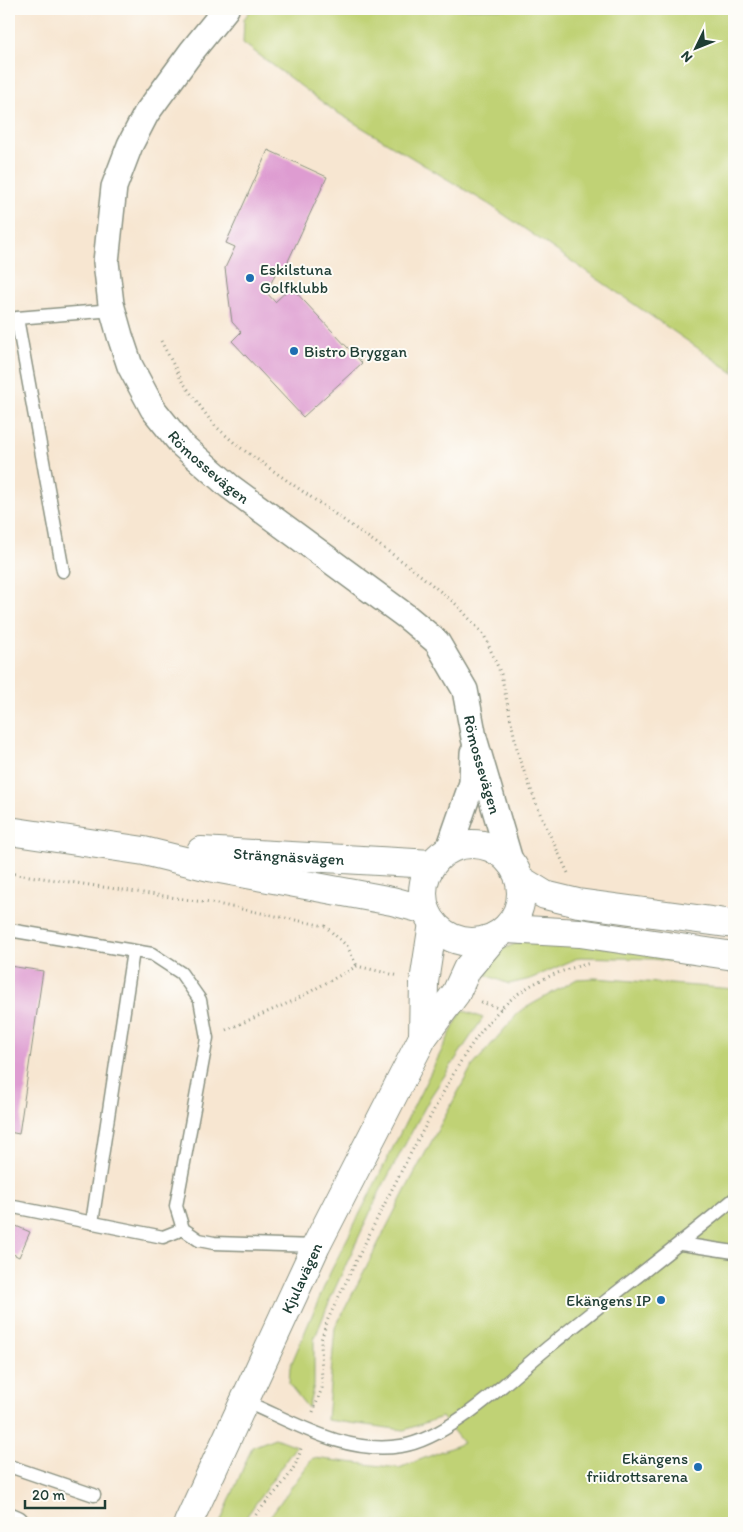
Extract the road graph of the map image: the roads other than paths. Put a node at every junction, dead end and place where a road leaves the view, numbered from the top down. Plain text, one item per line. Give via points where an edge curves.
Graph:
1 (226, 9) edge
2 (113, 310) junction
3 (63, 572) dead end
4 (474, 738) junction
5 (9, 831) edge
6 (144, 851) junction
7 (440, 857) junction
8 (515, 872) junction
9 (429, 916) junction
10 (734, 924) edge
11 (9, 930) edge
12 (500, 933) junction
13 (133, 951) junction
14 (734, 956) edge
15 (423, 1037) junction
16 (734, 1199) edge
17 (9, 1206) edge
18 (92, 1223) junction
19 (183, 1229) junction
20 (681, 1244) junction
21 (316, 1246) junction
22 (734, 1252) edge
23 (244, 1401) junction
24 (9, 1469) edge
25 (94, 1495) dead end
26 (9, 1520) edge
27 (16, 1523) edge
28 (188, 1523) edge

1 - 2 street, Römossevägen via 146,114 130,145 114,188 106,262
2 - 3 lane via 17,318
2 - 4 street, Römossevägen via 130,366 153,409 182,445 229,486 437,642 465,690
4 - 7 street via 472,783
4 - 8 street, Römossevägen
5 - 6 main road, Strängnäsvägen
6 - 7 main road, Strängnäsvägen
6 - 9 main road, Strängnäsvägen via 209,867 392,900
7 - 8 main road via 462,844 476,844 502,854
7 - 9 main road via 424,879 422,894
8 - 10 main road via 545,895 578,903
8 - 12 main road via 521,896 519,908
9 - 12 main road via 453,939 480,942
9 - 15 main road, Kjulavägen
11 - 13 lane
12 - 14 main road via 580,933
12 - 15 main road, Kjulavägen via 467,968 456,993
13 - 18 lane
13 - 19 lane via 152,954 181,973 200,1000 207,1038 176,1206
15 - 21 main road, Kjulavägen
16 - 20 lane
17 - 18 lane
18 - 19 lane via 163,1237
19 - 21 lane via 199,1240 214,1244
20 - 22 lane
20 - 23 lane via 509,1381 434,1435 401,1447 340,1442
21 - 23 main road, Kjulavägen
23 - 28 main road, Kjulavägen
24 - 25 lane
26 - 27 street

